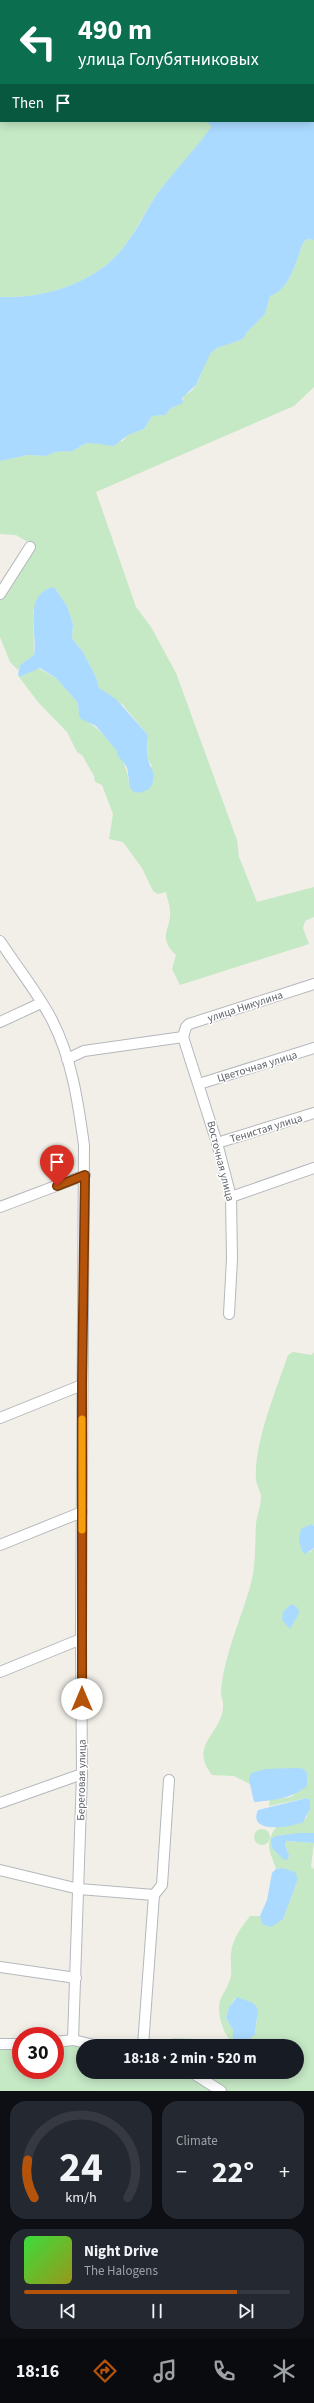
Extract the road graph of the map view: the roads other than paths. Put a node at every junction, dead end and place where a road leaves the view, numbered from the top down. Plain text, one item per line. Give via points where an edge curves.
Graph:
1 (30, 547) dead end
2 (0, 594) edge
3 (0, 940) edge
4 (314, 984) edge
5 (41, 1003) junction
6 (0, 1022) edge
7 (183, 1037) junction
8 (314, 1048) edge
9 (67, 1059) junction
10 (199, 1084) junction
11 (314, 1113) edge
12 (217, 1143) junction
13 (314, 1168) edge
14 (85, 1175) junction
15 (231, 1197) junction
16 (0, 1207) edge
17 (229, 1314) dead end
18 (82, 1385) junction
19 (0, 1418) edge
20 (82, 1512) junction
21 (0, 1545) edge
22 (81, 1639) junction
23 (0, 1672) edge
24 (82, 1774) junction
25 (169, 1780) dead end
26 (0, 1803) edge
27 (0, 1870) edge
28 (79, 1889) junction
29 (154, 1895) junction
30 (0, 1967) edge
31 (76, 1978) junction
32 (144, 2039) edge
33 (73, 2040) junction
34 (64, 2041) edge
35 (76, 2041) edge
36 (0, 2044) edge
37 (12, 2044) edge
38 (202, 2079) edge
39 (221, 2091) edge

1 - 2 street
3 - 5 street, Береговая улица
4 - 7 street, улица Никулина via 189,1024
5 - 6 street
5 - 9 street, Береговая улица via 53,1021
7 - 9 street via 84,1051
7 - 10 street, Восточная улица
8 - 10 street, Цветочная улица
9 - 14 street, Береговая улица via 79,1107
10 - 12 street, Восточная улица
11 - 12 street, Тенистая улица
12 - 15 street, Восточная улица
13 - 15 street
14 - 16 street
14 - 18 street, Береговая улица
15 - 17 street, Восточная улица via 232,1259
18 - 19 street
18 - 20 street, Береговая улица
20 - 21 street
20 - 22 street, Береговая улица
22 - 23 street
22 - 24 street, Береговая улица
24 - 26 street
24 - 28 street, Береговая улица
25 - 29 street via 162,1885
27 - 28 street
28 - 29 street
28 - 31 street, Береговая улица
29 - 32 street
30 - 31 street
31 - 33 street, Береговая улица
33 - 34 street
33 - 35 street
36 - 37 street
38 - 39 street

